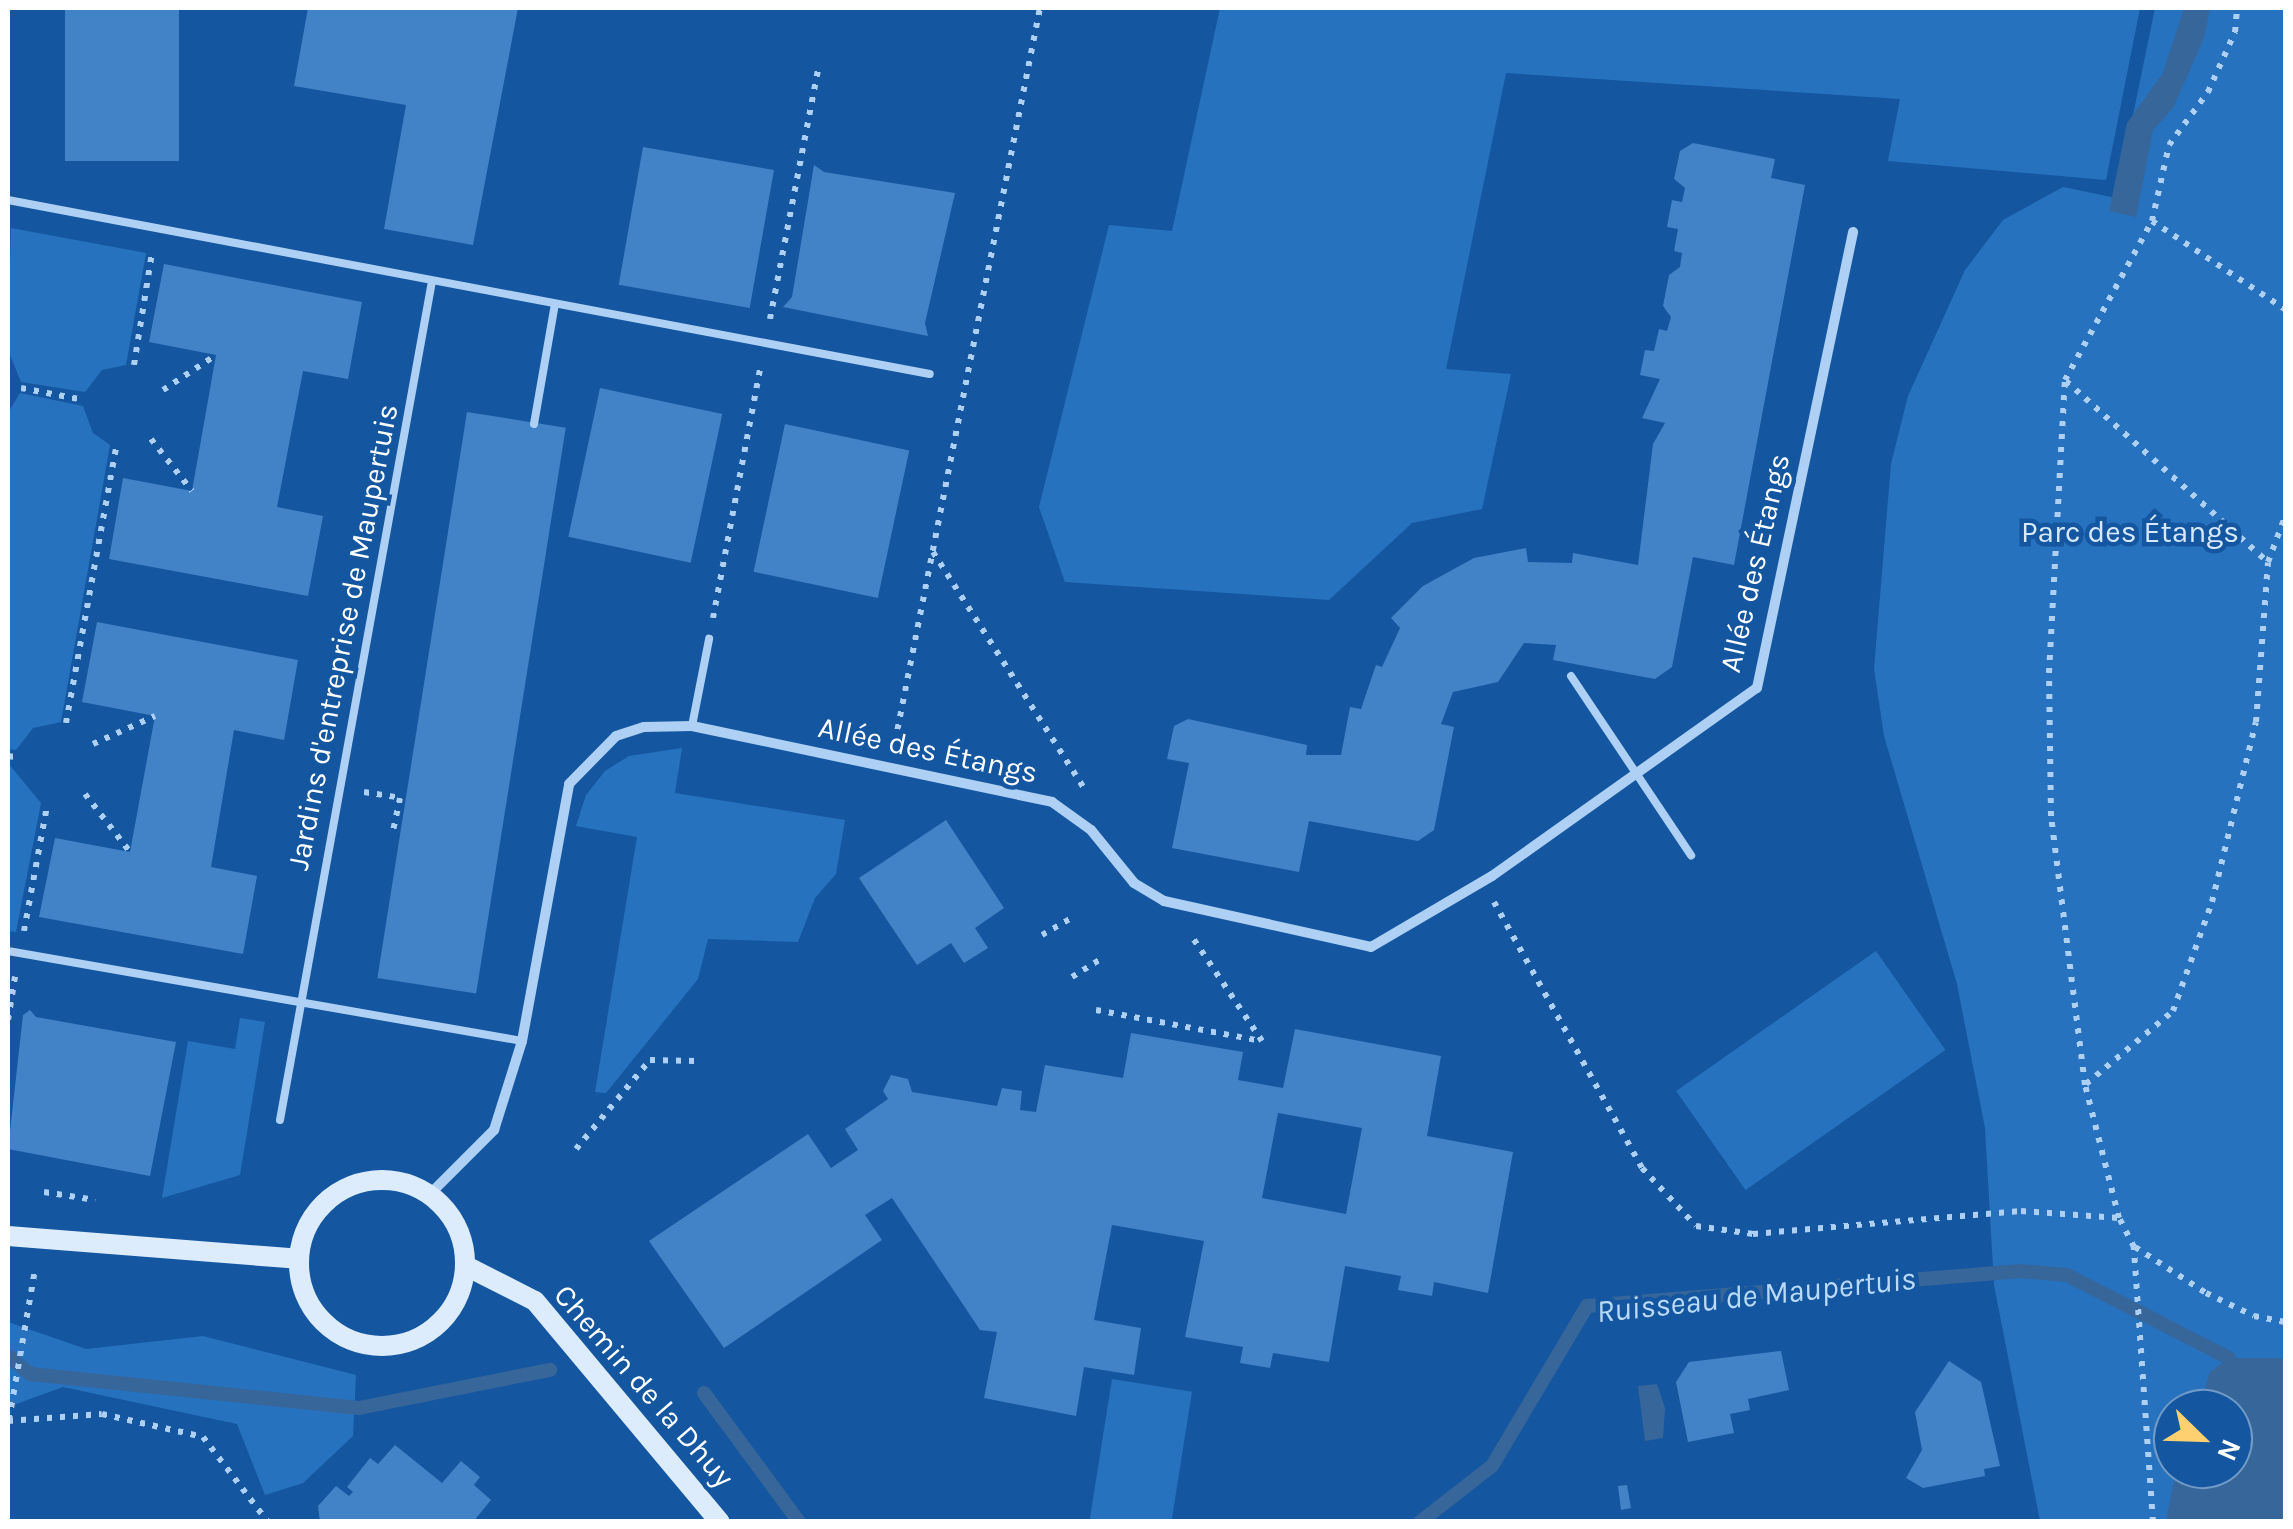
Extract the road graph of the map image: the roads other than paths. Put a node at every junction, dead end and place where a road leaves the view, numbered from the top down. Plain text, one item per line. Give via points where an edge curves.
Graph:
1 (8, 200) edge
2 (1853, 232) dead end
3 (432, 281) junction
4 (555, 304) junction
5 (930, 374) dead end
6 (534, 424) dead end
7 (709, 639) road end
8 (1571, 676) dead end
9 (692, 726) junction
10 (1634, 775) junction
11 (1691, 855) dead end
12 (8, 950) edge
13 (299, 1001) junction
14 (522, 1041) junction
15 (280, 1120) dead end
16 (430, 1194) junction
17 (8, 1236) edge
18 (298, 1260) junction
19 (466, 1266) junction
20 (720, 1522) edge

1 - 3 lane
2 - 10 street, Allée des Étangs via 1757,688
3 - 4 lane
3 - 13 lane, Jardins d'entreprise de Maupertuis
4 - 5 lane
4 - 6 lane
7 - 9 lane
8 - 10 lane
9 - 10 street, Allée des Étangs via 1052,802 1091,830 1134,883 1164,901 1371,947 1484,882
9 - 14 street, Allée des Étangs via 644,727 616,736 569,784
10 - 11 lane
12 - 13 lane
13 - 14 lane
13 - 15 lane, Jardins d'entreprise de Maupertuis
14 - 16 street, Allée des Étangs via 494,1130
16 - 18 street via 404,1181 374,1179 345,1188 321,1205 304,1230
16 - 19 street via 463,1233
17 - 18 street
18 - 19 street via 302,1291 318,1318 343,1338 372,1347 404,1345 432,1331 452,1308
19 - 20 street, Chemin de la Dhuy via 535,1301

